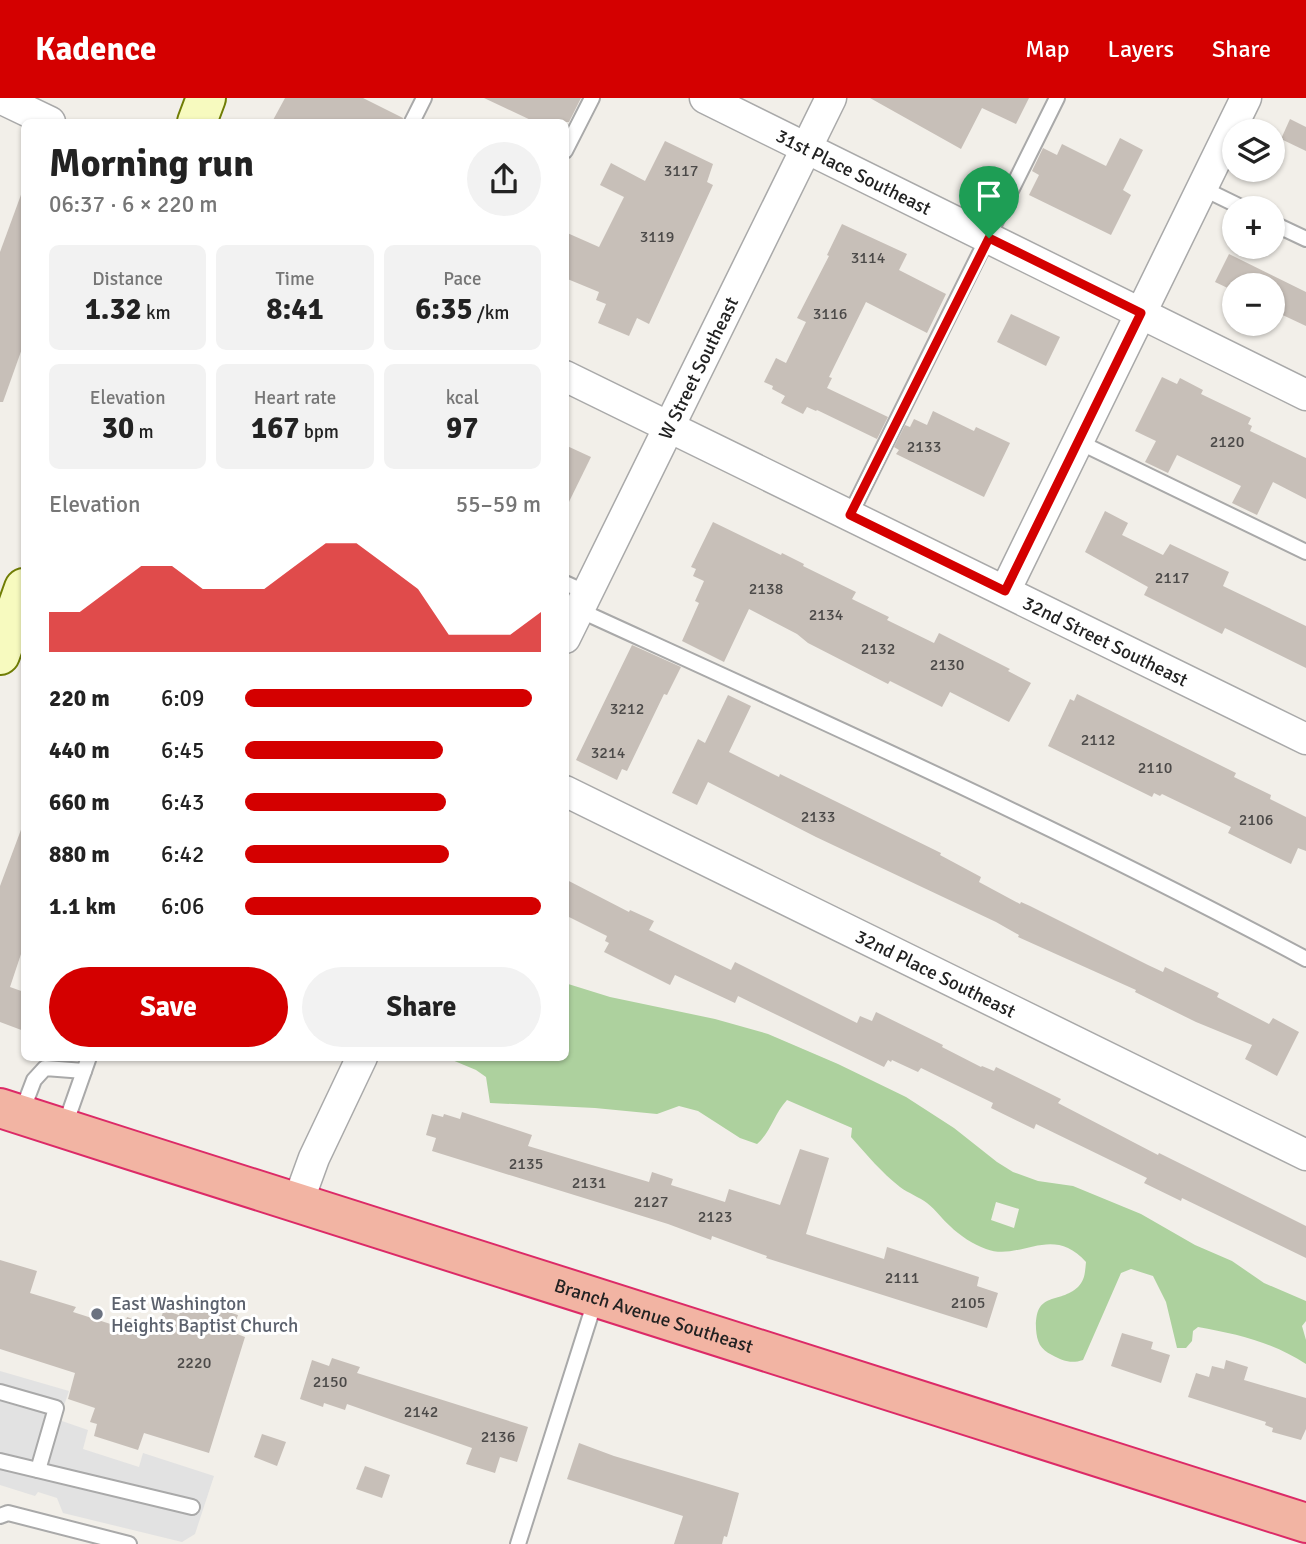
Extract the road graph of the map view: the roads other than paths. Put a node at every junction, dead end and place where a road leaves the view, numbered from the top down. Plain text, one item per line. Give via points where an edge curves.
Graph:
1 (0, 98) edge
2 (205, 98) edge
3 (424, 98) edge
4 (592, 98) edge
5 (705, 98) edge
6 (831, 98) edge
7 (1057, 98) edge
8 (1246, 98) edge
9 (44, 119) edge
10 (198, 119) edge
11 (414, 119) edge
12 (569, 143) edge
13 (806, 148) junction
14 (1202, 188) junction
15 (1222, 198) edge
16 (1285, 229) edge
17 (989, 238) junction
18 (1306, 239) edge
19 (1141, 313) junction
20 (569, 378) edge
21 (1306, 395) edge
22 (669, 427) junction
23 (1079, 442) junction
24 (850, 515) junction
25 (1306, 552) edge
26 (1005, 591) junction
27 (577, 595) edge
28 (21, 596) edge
29 (569, 624) edge
30 (1, 650) edge
31 (1306, 739) edge
32 (569, 793) edge
33 (1306, 959) edge
34 (88, 1061) edge
35 (360, 1061) edge
36 (84, 1072) junction
37 (10, 1112) edge
38 (64, 1129) junction
39 (1306, 1155) edge
40 (298, 1202) junction
41 (596, 1298) junction
42 (0, 1392) edge
43 (0, 1461) edge
44 (38, 1470) junction
45 (192, 1507) dead end
46 (0, 1516) edge
47 (1306, 1523) edge
48 (129, 1544) edge
49 (518, 1544) edge

1 - 9 street
2 - 10 main road
3 - 11 lane
4 - 12 lane
5 - 13 street, 31st Place Southeast
6 - 13 street, W Street Southeast
7 - 17 lane
8 - 14 street
13 - 17 street, 31st Place Southeast
13 - 22 street, W Street Southeast
14 - 15 lane
14 - 19 street
16 - 18 lane
17 - 19 street, 31st Place Southeast
17 - 24 lane
19 - 21 street, 31st Place Southeast
19 - 23 street
20 - 22 street, 32nd Street Southeast
22 - 24 street, 32nd Street Southeast
22 - 27 street, W Street Southeast
23 - 25 lane
23 - 26 street
24 - 26 street, 32nd Street Southeast
26 - 31 street, 32nd Street Southeast
27 - 29 street, W Street Southeast
27 - 33 lane via 1185,894
28 - 30 main road
32 - 39 street, 32nd Place Southeast
34 - 36 lane
35 - 40 street
36 - 37 lane via 44,1068
36 - 38 lane
37 - 38 highway, Branch Avenue Southeast
38 - 40 highway, Branch Avenue Southeast
40 - 41 highway, Branch Avenue Southeast
41 - 47 highway, Branch Avenue Southeast
41 - 49 lane
42 - 44 lane via 57,1408
43 - 44 lane
44 - 45 lane
46 - 48 lane via 8,1513

